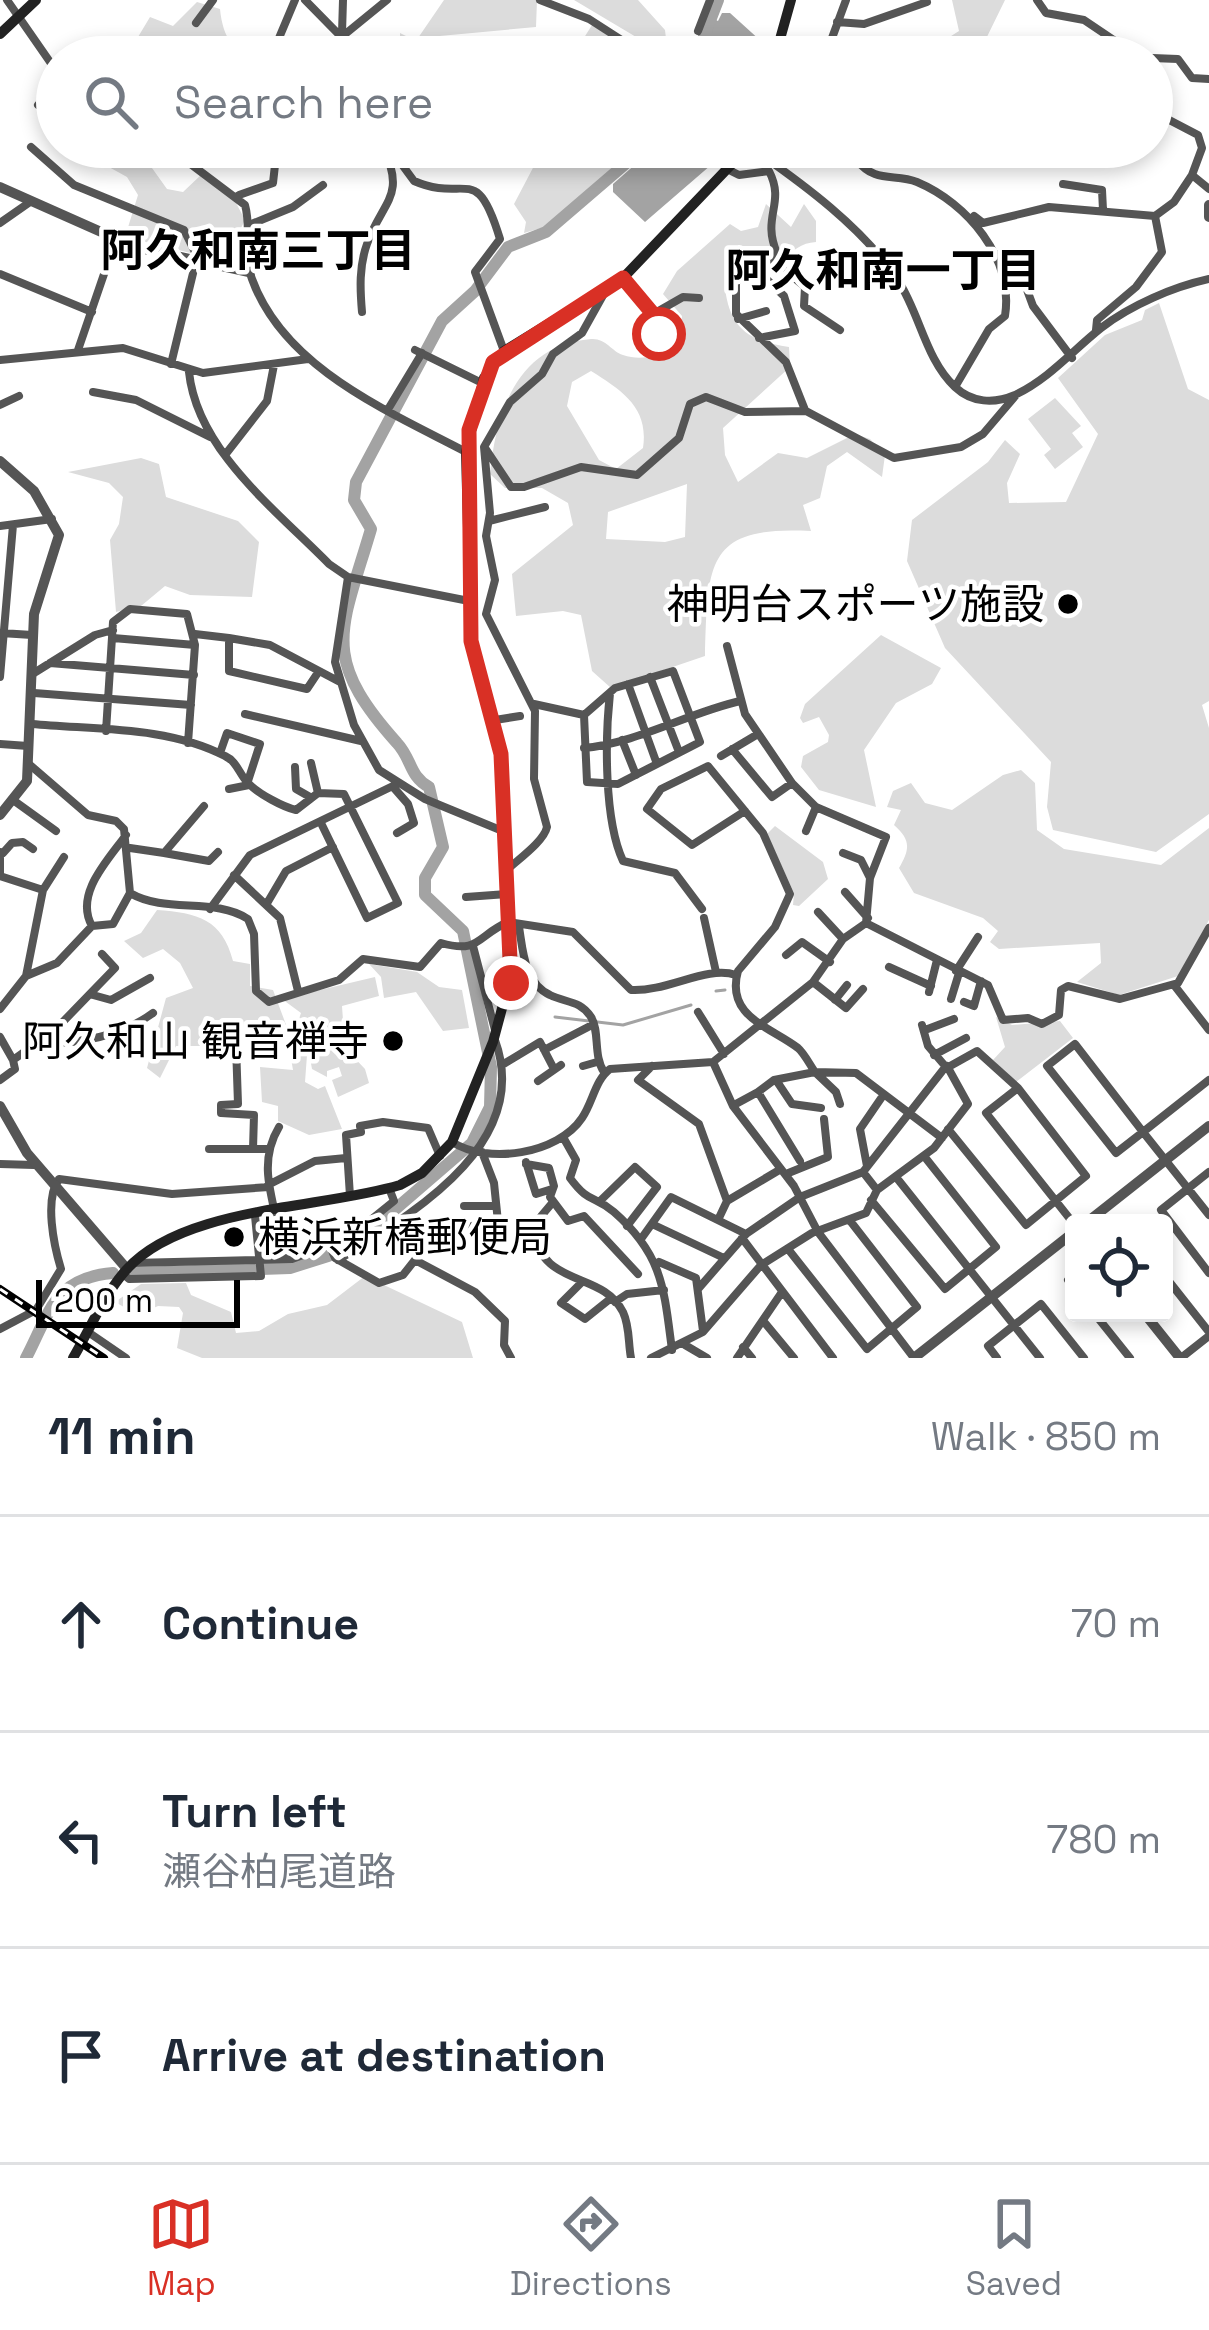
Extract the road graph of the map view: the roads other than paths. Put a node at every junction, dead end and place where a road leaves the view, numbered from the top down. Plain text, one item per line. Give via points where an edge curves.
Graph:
1 (7, 0) edge
2 (35, 0) edge
3 (213, 0) edge
4 (295, 0) edge
5 (305, 0) edge
6 (343, 0) edge
7 (387, 0) edge
8 (540, 0) edge
9 (710, 0) edge
10 (790, 0) edge
11 (846, 0) edge
12 (1037, 0) edge
13 (927, 2) edge
14 (20, 16) junction
15 (196, 22) dead end
16 (837, 22) junction
17 (698, 31) dead end
18 (0, 34) edge
19 (343, 34) junction
20 (280, 36) edge
21 (616, 36) edge
22 (781, 36) edge
23 (832, 36) edge
24 (1108, 36) edge
25 (36, 40) edge
26 (1173, 59) edge
27 (1209, 79) edge
28 (1173, 122) edge
29 (31, 148) dead end
30 (36, 152) edge
31 (54, 168) edge
32 (198, 168) edge
33 (275, 168) edge
34 (394, 168) edge
35 (403, 168) edge
36 (733, 168) edge
37 (783, 168) edge
38 (864, 168) edge
39 (731, 171) junction
40 (1192, 175) junction
41 (1063, 184) dead end
42 (323, 185) dead end
43 (0, 187) edge
44 (1209, 190) edge
45 (237, 196) junction
46 (30, 202) junction
47 (1209, 205) edge
48 (1103, 210) junction
49 (972, 216) junction
50 (1155, 216) junction
51 (1209, 217) edge
52 (0, 223) edge
53 (249, 225) junction
54 (116, 239) junction
55 (991, 252) junction
56 (198, 261) junction
57 (774, 261) junction
58 (249, 272) junction
59 (0, 274) edge
60 (762, 275) junction
61 (623, 278) junction
62 (1209, 279) edge
63 (606, 289) junction
64 (699, 298) dead end
65 (766, 311) dead end
66 (92, 312) junction
67 (362, 312) dead end
68 (655, 314) junction
69 (738, 319) junction
70 (840, 330) dead end
71 (1096, 332) junction
72 (759, 338) junction
73 (654, 341) dead end
74 (78, 350) junction
75 (504, 351) junction
76 (1072, 358) junction
77 (310, 359) junction
78 (0, 360) edge
79 (171, 364) junction
80 (274, 364) junction
81 (189, 372) junction
82 (482, 383) junction
83 (955, 387) junction
84 (93, 392) dead end
85 (1017, 394) junction
86 (20, 396) dead end
87 (0, 404) edge
88 (806, 411) junction
89 (391, 413) junction
90 (212, 437) junction
91 (484, 447) junction
92 (466, 452) junction
93 (225, 455) junction
94 (0, 460) edge
95 (545, 507) dead end
96 (54, 518) junction
97 (489, 521) junction
98 (13, 525) junction
99 (0, 526) edge
100 (352, 578) junction
101 (469, 601) junction
102 (2, 633) edge
103 (113, 634) junction
104 (32, 635) junction
105 (229, 638) junction
106 (195, 639) junction
107 (727, 646) dead end
108 (50, 663) junction
109 (111, 669) junction
110 (34, 673) junction
111 (317, 674) junction
112 (194, 675) junction
113 (0, 677) edge
114 (650, 677) junction
115 (340, 682) junction
116 (628, 684) junction
117 (610, 691) junction
118 (34, 693) junction
119 (109, 700) junction
120 (740, 701) junction
121 (532, 703) junction
122 (191, 705) junction
123 (245, 714) dead end
124 (688, 714) junction
125 (584, 715) junction
126 (520, 716) dead end
127 (495, 720) junction
128 (666, 722) junction
129 (32, 724) junction
130 (644, 730) junction
131 (106, 731) junction
132 (758, 734) junction
133 (622, 740) junction
134 (363, 741) junction
135 (188, 743) junction
136 (0, 744) edge
137 (608, 746) junction
138 (31, 747) junction
139 (584, 748) junction
140 (732, 749) junction
141 (679, 752) junction
142 (220, 753) junction
143 (721, 756) dead end
144 (311, 763) dead end
145 (657, 764) junction
146 (30, 765) junction
147 (295, 767) dead end
148 (636, 776) junction
149 (248, 783) junction
150 (793, 783) junction
151 (396, 786) junction
152 (612, 786) junction
153 (229, 789) dead end
154 (314, 795) junction
155 (14, 800) junction
156 (204, 806) dead end
157 (350, 807) junction
158 (816, 807) junction
159 (745, 811) junction
160 (0, 815) edge
161 (321, 823) junction
162 (56, 831) dead end
163 (806, 831) dead end
164 (505, 832) junction
165 (397, 833) dead end
166 (126, 835) junction
167 (333, 847) junction
168 (130, 848) junction
169 (33, 849) dead end
170 (218, 852) dead end
171 (1, 853) edge
172 (164, 853) junction
173 (843, 853) dead end
174 (64, 857) dead end
175 (507, 871) junction
176 (234, 875) junction
177 (870, 878) junction
178 (43, 890) junction
179 (845, 892) dead end
180 (130, 893) junction
181 (509, 894) junction
182 (466, 897) dead end
183 (266, 905) junction
184 (209, 909) junction
185 (818, 913) dead end
186 (867, 920) junction
187 (515, 925) junction
188 (92, 926) junction
189 (1209, 930) edge
190 (978, 937) dead end
191 (843, 939) junction
192 (472, 946) junction
193 (102, 954) dead end
194 (786, 956) dead end
195 (938, 960) junction
196 (830, 962) junction
197 (716, 972) junction
198 (957, 972) junction
199 (736, 975) junction
200 (26, 976) junction
201 (151, 978) dead end
202 (981, 980) junction
203 (891, 981) dead end
204 (812, 982) junction
205 (847, 985) dead end
206 (1174, 986) junction
207 (862, 989) dead end
208 (298, 991) junction
209 (93, 995) junction
210 (951, 999) dead end
211 (836, 1000) junction
212 (964, 1002) dead end
213 (0, 1010) edge
214 (698, 1012) dead end
215 (153, 1013) dead end
216 (1205, 1017) edge
217 (954, 1019) dead end
218 (592, 1021) junction
219 (755, 1026) junction
220 (1209, 1030) edge
221 (0, 1037) edge
222 (494, 1037) junction
223 (966, 1038) dead end
224 (39, 1043) junction
225 (236, 1045) dead end
226 (544, 1050) junction
227 (724, 1054) junction
228 (934, 1055) junction
229 (13, 1060) junction
230 (597, 1061) junction
231 (713, 1062) junction
232 (502, 1065) junction
233 (654, 1065) junction
234 (583, 1066) dead end
235 (947, 1066) junction
236 (604, 1072) junction
237 (815, 1072) junction
238 (0, 1080) edge
239 (776, 1080) junction
240 (1209, 1080) edge
241 (538, 1081) dead end
242 (1018, 1088) junction
243 (758, 1092) junction
244 (884, 1094) junction
245 (840, 1104) dead end
246 (0, 1106) edge
247 (733, 1106) junction
248 (911, 1114) junction
249 (1209, 1126) edge
250 (279, 1127) dead end
251 (1143, 1132) junction
252 (945, 1133) junction
253 (563, 1137) junction
254 (456, 1144) junction
255 (209, 1148) dead end
256 (267, 1148) junction
257 (253, 1149) junction
258 (523, 1150) junction
259 (477, 1151) junction
260 (440, 1156) junction
261 (924, 1156) junction
262 (346, 1158) junction
263 (1166, 1160) junction
264 (800, 1161) dead end
265 (0, 1164) edge
266 (526, 1164) junction
267 (38, 1165) junction
268 (865, 1170) junction
269 (784, 1172) junction
270 (1209, 1172) edge
271 (896, 1177) junction
272 (55, 1184) junction
273 (268, 1186) junction
274 (389, 1188) junction
275 (553, 1188) junction
276 (1188, 1189) junction
277 (877, 1190) junction
278 (350, 1196) junction
279 (800, 1198) junction
280 (871, 1200) junction
281 (727, 1201) junction
282 (1056, 1201) junction
283 (554, 1202) junction
284 (599, 1202) junction
285 (496, 1206) junction
286 (464, 1207) dead end
287 (278, 1211) junction
288 (1065, 1214) edge
289 (1097, 1214) edge
290 (1209, 1215) edge
291 (255, 1216) junction
292 (718, 1220) junction
293 (851, 1222) junction
294 (652, 1224) junction
295 (627, 1226) junction
296 (818, 1232) junction
297 (744, 1236) junction
298 (1065, 1236) edge
299 (641, 1239) junction
300 (788, 1249) junction
301 (334, 1253) junction
302 (724, 1258) junction
303 (284, 1259) junction
304 (415, 1260) junction
305 (655, 1260) junction
306 (261, 1262) junction
307 (761, 1264) junction
308 (128, 1269) junction
309 (970, 1269) junction
310 (1209, 1273) edge
311 (638, 1274) dead end
312 (582, 1282) junction
313 (1173, 1287) edge
314 (698, 1289) junction
315 (664, 1290) junction
316 (782, 1292) junction
317 (992, 1297) junction
318 (612, 1301) junction
319 (1101, 1322) edge
320 (1151, 1322) edge
321 (765, 1323) junction
322 (1014, 1325) junction
323 (892, 1328) junction
324 (0, 1329) edge
325 (88, 1332) junction
326 (703, 1332) junction
327 (1209, 1334) edge
328 (685, 1345) junction
329 (743, 1346) junction
330 (672, 1350) junction
331 (73, 1358) edge
332 (126, 1358) edge
333 (511, 1358) edge
334 (631, 1358) edge
335 (651, 1358) edge
336 (706, 1358) edge
337 (737, 1358) edge
338 (752, 1358) edge
339 (794, 1358) edge
340 (833, 1358) edge
341 (914, 1358) edge
342 (997, 1358) edge
343 (1040, 1358) edge
344 (1084, 1358) edge
345 (1130, 1358) edge
346 (1181, 1358) edge

1 - 14 street
2 - 14 main road
3 - 15 street
4 - 20 street
5 - 19 street
6 - 19 street
7 - 19 street
8 - 21 street
9 - 17 street
10 - 22 main road
11 - 16 street
12 - 24 street via 1046,13 1084,20
13 - 16 street via 864,24
14 - 18 main road
14 - 25 street
16 - 23 street
26 - 27 street via 1192,78
28 - 40 street via 1198,135
29 - 30 street
31 - 56 street via 74,185 184,230
32 - 45 street
33 - 45 street via 273,183
34 - 67 street via 385,218 365,248
35 - 75 street via 413,181 470,188 486,199 500,239 475,272
36 - 39 main road
37 - 83 street via 884,262
38 - 49 street via 914,181
39 - 57 street via 773,177 775,202 765,226
39 - 61 main road
40 - 44 street
40 - 50 street
41 - 48 street via 1102,190
42 - 53 street
43 - 46 street
45 - 53 street
46 - 52 street
46 - 54 street
47 - 51 street
48 - 49 street via 1033,209 983,223
48 - 50 street
49 - 55 street
50 - 71 street via 1162,252 1097,320
53 - 58 street
54 - 56 street
54 - 66 street
55 - 76 street via 1017,263 1033,306
55 - 83 street via 1004,279 1005,316
56 - 58 street
56 - 79 street
57 - 60 street
57 - 70 street via 805,286 804,307
58 - 77 street
59 - 66 street
60 - 69 street via 736,282
60 - 72 street via 784,296 795,331
61 - 63 main road
61 - 68 street
62 - 71 street via 1169,290
63 - 75 main road
63 - 91 street via 582,333 510,402
64 - 68 street via 682,297
65 - 69 street
66 - 74 street
68 - 73 street via 661,326
69 - 72 street
71 - 76 street
72 - 88 street via 786,362
74 - 78 street
74 - 79 street via 123,348
75 - 82 main road
76 - 85 street
77 - 80 street
77 - 89 street
79 - 81 street
80 - 81 street
80 - 93 street via 267,401
81 - 90 street via 195,411
82 - 89 street via 418,351
82 - 92 main road
83 - 85 street via 989,401
84 - 90 street via 148,404
85 - 88 street via 962,447 894,458
86 - 87 street
88 - 91 street via 745,412 698,399 679,438 637,475 581,467 511,487
89 - 92 street
90 - 93 street
91 - 97 street
92 - 101 main road
93 - 100 street via 328,564
94 - 96 street
95 - 97 street
96 - 98 street
96 - 104 street via 59,535
97 - 121 street via 495,580 488,622
98 - 99 street
98 - 102 street
100 - 101 street
100 - 115 street via 335,648
101 - 127 main road via 473,656
102 - 104 street
102 - 113 street
103 - 106 street
103 - 106 street via 113,622 130,609 188,614
103 - 108 street via 94,635
103 - 109 street
104 - 110 street
105 - 106 street
105 - 111 street via 270,645
105 - 111 street via 229,670 307,689
106 - 112 street
107 - 120 street
108 - 109 street
108 - 110 street
109 - 112 street
109 - 119 street
110 - 118 street
111 - 115 street
112 - 122 street
114 - 116 street
114 - 124 street via 673,670
114 - 128 street
115 - 134 street
116 - 117 street
116 - 130 street
117 - 125 street
117 - 137 street
118 - 119 street
118 - 129 street
119 - 122 street
119 - 131 street
120 - 124 street
120 - 132 street
121 - 125 street
121 - 175 street via 534,779 548,827
122 - 135 street
123 - 134 street
124 - 128 street
124 - 141 street via 700,742
125 - 139 street
126 - 127 street
127 - 164 main road
128 - 130 street
128 - 141 street
129 - 131 street
129 - 138 street
130 - 133 street
130 - 145 street
131 - 135 street
132 - 140 street
132 - 150 street
133 - 137 street
133 - 148 street
134 - 151 street
135 - 142 street
136 - 138 street
137 - 139 street
137 - 152 street
138 - 146 street
139 - 152 street via 586,782
140 - 143 street
140 - 150 street via 772,797
141 - 145 street
142 - 149 street
142 - 149 street via 227,733 260,743
144 - 154 street
145 - 148 street
146 - 155 street
146 - 166 street via 88,815 116,820
147 - 154 street via 296,789
148 - 152 street
149 - 153 street
149 - 154 street via 296,810
150 - 158 street
151 - 157 street
151 - 164 street
151 - 165 street via 414,823
152 - 197 street via 623,861 675,873 703,914
154 - 157 street via 344,794
155 - 160 street
155 - 162 street
156 - 172 street
157 - 161 street
157 - 167 street via 398,902 367,918
158 - 163 street
158 - 177 street via 886,837
159 - 159 street via 708,766 661,789 647,809 692,845
159 - 199 street via 770,843 790,894 776,928
161 - 167 street
161 - 176 street via 250,855
164 - 175 main road
166 - 168 street
166 - 188 street via 90,889 85,910
167 - 183 street via 286,871
168 - 172 street
168 - 180 street
169 - 171 street via 12,843
170 - 172 street via 209,861
171 - 178 street via 0,875
173 - 177 street via 862,860
174 - 178 street
175 - 181 main road
176 - 183 street
176 - 184 street
177 - 186 street
178 - 200 street
179 - 186 street
180 - 184 street
180 - 188 street via 113,924
181 - 182 street
181 - 187 main road
183 - 208 street via 280,918
184 - 208 street via 253,925 262,998 276,1003
185 - 191 street
186 - 191 street
186 - 195 street
187 - 192 street
187 - 197 street via 573,932 631,990 663,991
187 - 218 street via 532,978 549,995 574,999
187 - 222 main road via 511,983
188 - 200 street via 57,963
189 - 206 street
190 - 198 street
191 - 196 street
192 - 208 street via 441,943 420,967 363,959 339,980
192 - 222 street
193 - 209 street via 115,968
194 - 196 street via 802,942
195 - 198 street
195 - 203 street via 930,989 893,969
196 - 204 street
197 - 199 street
198 - 202 street
198 - 210 street
199 - 219 street via 739,1002
200 - 213 street
201 - 209 street via 111,1000
202 - 206 street via 998,1017 1042,1024 1059,1015 1068,986 1120,999
202 - 212 street via 974,1006
204 - 211 street
204 - 219 street
205 - 211 street
206 - 216 street
207 - 211 street via 846,1008
209 - 224 street
214 - 227 street
215 - 224 street via 131,1029
216 - 220 street
217 - 228 street via 923,1027
218 - 226 street
218 - 230 street
219 - 227 street
219 - 237 street via 796,1046
221 - 229 street
222 - 232 street
222 - 254 main road
223 - 228 street
224 - 229 street
225 - 257 street via 238,1103 221,1105 221,1113 254,1115
226 - 232 street via 539,1042
226 - 241 street via 558,1067
227 - 231 street
228 - 235 street
229 - 238 street via 15,1069
230 - 234 street
230 - 236 street
231 - 233 street
231 - 247 street
232 - 259 street via 494,1122
233 - 236 street
233 - 281 street via 638,1080 699,1124
235 - 242 street via 976,1052
235 - 248 street
235 - 252 street via 968,1103
236 - 253 street
237 - 239 street
237 - 244 street via 853,1072
237 - 245 street
239 - 243 street
239 - 269 street via 792,1104 804,1101 823,1113 828,1157
240 - 251 street
242 - 282 street via 1086,1176
242 - 282 street via 986,1113
243 - 247 street
243 - 264 street
244 - 248 street
244 - 268 street via 860,1129
246 - 267 street
247 - 269 street
248 - 252 street
248 - 268 street
249 - 263 street
250 - 256 street
251 - 251 street via 1116,1153 1047,1066 1075,1044
251 - 263 street
252 - 261 street
252 - 282 street via 1026,1225
253 - 258 street
253 - 284 street via 576,1160 570,1178 586,1200
254 - 259 street
254 - 260 main road
255 - 257 street
256 - 257 street
256 - 273 street
258 - 259 street
258 - 266 street
259 - 285 street
259 - 301 street via 431,1199
260 - 262 street via 428,1128 383,1122 346,1135
260 - 274 main road
261 - 271 street
261 - 309 street via 996,1247
262 - 273 street via 315,1161
262 - 278 street
263 - 276 street
263 - 289 street
265 - 267 street
266 - 275 street via 549,1168
266 - 275 street via 536,1194
267 - 272 street
268 - 277 street
268 - 279 street
269 - 279 street
269 - 281 street
270 - 276 street
271 - 277 street
271 - 309 street
272 - 273 street via 172,1194
272 - 308 street
272 - 324 street via 61,1269 36,1310
273 - 287 street
274 - 278 main road
274 - 301 street via 394,1201
275 - 283 street
276 - 290 street
276 - 310 street via 1160,1210
277 - 280 street
278 - 287 main road
279 - 296 street
279 - 297 street
280 - 293 street
280 - 309 street via 945,1289
281 - 292 street
282 - 288 street
283 - 311 street via 568,1221 584,1216
283 - 312 street via 531,1230 556,1273
284 - 295 street
284 - 295 street via 635,1167 657,1186
285 - 286 street
285 - 304 street via 493,1225 445,1222
287 - 291 main road
287 - 303 street
291 - 306 street
291 - 308 main road via 169,1237
292 - 294 street via 671,1197
292 - 297 street
293 - 296 street
293 - 323 street via 917,1307
294 - 299 street
294 - 302 street
295 - 299 street
296 - 300 street
296 - 323 street
297 - 302 street
297 - 307 street
298 - 317 street
299 - 305 street
300 - 307 street
300 - 323 street via 867,1349
301 - 303 street
301 - 304 street via 379,1283 404,1275
302 - 314 street
303 - 306 street
304 - 333 street via 475,1292 505,1321
305 - 314 street via 696,1278
305 - 315 street
306 - 308 street
306 - 308 street via 261,1276 129,1280
307 - 316 street
307 - 326 street
308 - 325 main road
309 - 317 street
312 - 318 street
312 - 318 street via 556,1304 585,1319
313 - 327 street
314 - 326 street
315 - 318 street
315 - 330 street
316 - 321 street
316 - 340 street
317 - 322 street
317 - 341 street
318 - 334 street via 622,1310
319 - 345 street
320 - 346 street
321 - 329 street
321 - 339 street
322 - 342 street via 988,1346
322 - 343 street
322 - 344 street via 1041,1304
323 - 341 street
325 - 331 main road
325 - 332 street
326 - 328 street
327 - 346 street
328 - 330 street
328 - 336 street
329 - 337 street
329 - 338 street
330 - 335 street

